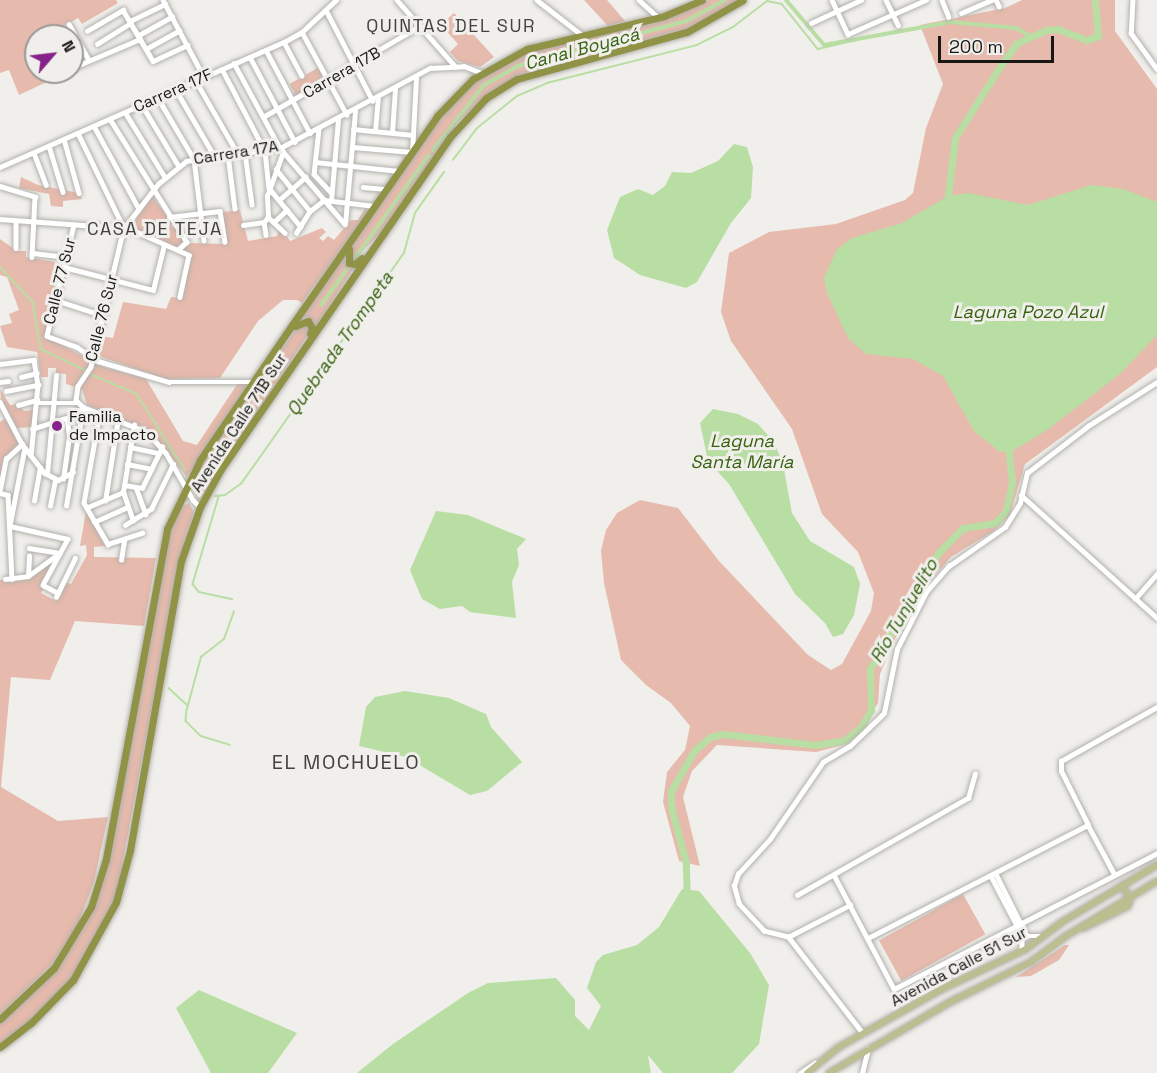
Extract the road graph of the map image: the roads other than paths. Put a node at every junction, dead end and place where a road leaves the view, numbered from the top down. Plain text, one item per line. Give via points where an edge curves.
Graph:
1 (336, 0) edge
2 (397, 0) edge
3 (537, 0) edge
4 (639, 0) edge
5 (702, 0) edge
6 (744, 0) edge
7 (832, 0) edge
8 (861, 0) edge
9 (886, 0) edge
10 (926, 0) edge
11 (942, 0) edge
12 (991, 0) edge
13 (996, 0) edge
14 (1133, 0) edge
15 (164, 2) edge
16 (999, 6) dead end
17 (326, 10) junction
18 (837, 11) junction
19 (961, 13) dead end
20 (894, 15) junction
21 (172, 17) junction
22 (658, 17) junction
23 (950, 17) dead end
24 (130, 22) junction
25 (811, 23) dead end
26 (898, 25) dead end
27 (420, 26) junction
28 (87, 31) dead end
29 (179, 31) junction
30 (302, 32) junction
31 (582, 35) junction
32 (140, 37) junction
33 (284, 42) junction
34 (97, 44) dead end
35 (187, 45) junction
36 (146, 49) junction
37 (266, 50) junction
38 (84, 51) edge
39 (250, 57) junction
40 (89, 60) junction
41 (84, 62) edge
42 (234, 63) junction
43 (355, 66) junction
44 (455, 66) junction
45 (222, 69) junction
46 (1157, 69) edge
47 (482, 73) junction
48 (302, 76) dead end
49 (204, 77) junction
50 (416, 78) junction
51 (196, 81) junction
52 (329, 82) junction
53 (395, 89) junction
54 (176, 90) junction
55 (158, 98) junction
56 (376, 100) junction
57 (293, 101) junction
58 (142, 105) junction
59 (278, 109) junction
60 (355, 111) junction
61 (125, 112) junction
62 (347, 115) junction
63 (263, 117) junction
64 (110, 119) junction
65 (338, 120) junction
66 (94, 126) junction
67 (318, 129) junction
68 (354, 129) junction
69 (375, 131) junction
70 (78, 133) junction
71 (392, 133) junction
72 (310, 134) junction
73 (413, 135) junction
74 (64, 139) junction
75 (295, 141) junction
76 (49, 146) junction
77 (352, 147) junction
78 (282, 150) junction
79 (265, 151) junction
80 (412, 152) junction
81 (34, 153) junction
82 (245, 153) junction
83 (238, 154) junction
84 (228, 155) junction
85 (215, 157) junction
86 (194, 159) junction
87 (315, 162) junction
88 (334, 164) junction
89 (178, 165) junction
90 (350, 166) junction
91 (0, 167) edge
92 (276, 169) junction
93 (399, 171) junction
94 (165, 177) junction
95 (305, 177) junction
96 (45, 185) dead end
97 (0, 186) edge
98 (363, 186) dead end
99 (270, 188) junction
100 (292, 189) junction
101 (387, 189) junction
102 (152, 190) junction
103 (63, 192) dead end
104 (79, 193) dead end
105 (332, 193) junction
106 (279, 200) junction
107 (324, 200) junction
108 (331, 201) junction
109 (347, 203) junction
110 (252, 205) dead end
111 (375, 206) junction
112 (235, 208) dead end
113 (139, 209) junction
114 (287, 210) junction
115 (310, 211) junction
116 (201, 213) junction
117 (168, 217) junction
118 (268, 217) junction
119 (0, 219) edge
120 (16, 220) junction
121 (275, 221) junction
122 (35, 222) junction
123 (264, 222) junction
124 (74, 225) junction
125 (243, 225) dead end
126 (301, 227) junction
127 (125, 228) junction
128 (358, 231) junction
129 (285, 232) dead end
130 (296, 233) dead end
131 (266, 235) dead end
132 (204, 240) dead end
133 (225, 242) dead end
134 (376, 243) junction
135 (164, 245) junction
136 (16, 248) dead end
137 (178, 250) junction
138 (66, 257) junction
139 (64, 267) junction
140 (111, 280) junction
141 (180, 297) dead end
142 (56, 300) junction
143 (102, 315) junction
144 (281, 342) junction
145 (92, 358) junction
146 (298, 358) junction
147 (0, 364) edge
148 (37, 373) junction
149 (56, 375) dead end
150 (21, 377) dead end
151 (8, 381) dead end
152 (0, 382) edge
153 (254, 382) junction
154 (1157, 382) edge
155 (38, 385) junction
156 (6, 391) dead end
157 (36, 401) junction
158 (0, 402) edge
159 (78, 403) junction
160 (52, 404) junction
161 (18, 405) dead end
162 (83, 407) junction
163 (100, 412) junction
164 (68, 417) junction
165 (118, 418) junction
166 (49, 424) junction
167 (134, 425) junction
168 (32, 429) junction
169 (69, 437) junction
170 (24, 446) junction
171 (130, 447) junction
172 (75, 450) junction
173 (161, 450) junction
174 (31, 456) junction
175 (127, 464) junction
176 (173, 464) junction
177 (40, 468) junction
178 (152, 469) junction
179 (73, 472) junction
180 (47, 474) junction
181 (63, 479) junction
182 (55, 480) junction
183 (124, 485) junction
184 (186, 486) junction
185 (136, 487) junction
186 (0, 491) edge
187 (123, 492) junction
188 (1021, 495) junction
189 (34, 501) dead end
190 (105, 501) junction
191 (86, 505) junction
192 (51, 506) dead end
193 (66, 506) dead end
194 (127, 507) junction
195 (200, 507) junction
196 (146, 514) junction
197 (133, 521) junction
198 (93, 522) junction
199 (125, 525) dead end
200 (10, 526) junction
201 (142, 533) dead end
202 (123, 540) junction
203 (29, 548) dead end
204 (62, 553) junction
205 (29, 556) dead end
206 (75, 558) dead end
207 (121, 560) dead end
208 (1157, 574) edge
209 (28, 576) junction
210 (5, 579) dead end
211 (12, 579) junction
212 (1135, 598) junction
213 (1157, 618) edge
214 (1157, 707) edge
215 (975, 774) dead end
216 (1088, 825) junction
217 (1157, 853) edge
218 (1157, 865) edge
219 (1114, 873) junction
220 (834, 875) junction
221 (993, 875) junction
222 (1157, 881) edge
223 (1122, 885) junction
224 (797, 895) dead end
225 (1129, 897) junction
226 (850, 905) junction
227 (1019, 924) junction
228 (1051, 931) junction
229 (788, 938) junction
230 (868, 938) junction
231 (1022, 951) junction
232 (0, 1019) edge
233 (863, 1034) junction
234 (0, 1047) edge
235 (868, 1048) junction
236 (823, 1058) junction
237 (800, 1073) edge
238 (807, 1073) edge
239 (830, 1073) edge
240 (862, 1073) edge

1 - 17 street, Carrera 17F
2 - 27 street
3 - 31 street
4 - 22 street
5 - 22 highway, Avenida Calle 71B Sur
6 - 134 highway, Avenida Calle 71B Sur via 687,32 517,79 473,110
7 - 18 street
8 - 18 street
9 - 20 street
10 - 20 street
11 - 23 street
12 - 19 street
13 - 16 street
14 - 46 street via 1131,33
15 - 21 street
15 - 24 street
17 - 30 street, Carrera 17F
17 - 43 street
18 - 20 street via 848,34
18 - 25 street
20 - 26 street
21 - 29 street
21 - 32 street
22 - 31 highway, Avenida Calle 71B Sur
24 - 28 street via 123,10
24 - 32 street
24 - 34 street
27 - 43 street, Carrera 17B
27 - 44 street
29 - 35 street
29 - 36 street
30 - 33 street, Carrera 17F
30 - 52 street
31 - 47 highway, Avenida Calle 71B Sur via 519,52
32 - 36 street
32 - 40 street
33 - 37 street, Carrera 17F
33 - 48 street
35 - 36 street via 154,61
35 - 49 street
37 - 39 street, Carrera 17F
37 - 57 street
38 - 40 street
39 - 42 street, Carrera 17F
39 - 59 street
40 - 41 street
42 - 45 street, Carrera 17F
42 - 63 street
43 - 52 street, Carrera 17B
43 - 56 street
44 - 47 street, Carrera 17A
44 - 50 street, Carrera 17A via 430,68
45 - 49 street, Carrera 17F
45 - 79 street
47 - 80 highway, Avenida Calle 71B Sur via 449,100
49 - 51 street, Carrera 17F
50 - 53 street, Carrera 17A
50 - 73 street
51 - 54 street, Carrera 17F
51 - 83 street
52 - 57 street, Carrera 17B
52 - 62 street
53 - 56 street, Carrera 17A
53 - 71 street
54 - 55 street, Carrera 17F
54 - 85 street
55 - 58 street, Carrera 17F
55 - 86 street
56 - 60 street, Carrera 17A
56 - 69 street
57 - 59 street, Carrera 17B
57 - 72 street
58 - 61 street, Carrera 17F
58 - 89 street
59 - 63 street, Carrera 17B
59 - 75 street
60 - 62 street, Carrera 17A
60 - 68 street
61 - 64 street, Carrera 17F
61 - 94 street
62 - 65 street, Carrera 17A
63 - 78 street
64 - 66 street, Carrera 17F
64 - 102 street
65 - 67 street, Carrera 17A
65 - 88 street
66 - 70 street, Carrera 17F
66 - 113 street
67 - 72 street, Carrera 17A
67 - 87 street
68 - 69 street
68 - 77 street
69 - 71 street
70 - 74 street, Carrera 17F
70 - 127 street
71 - 73 street
72 - 75 street, Carrera 17A
73 - 80 street
74 - 76 street, Carrera 17F
74 - 104 street
75 - 78 street, Carrera 17A
76 - 81 street, Carrera 17F
76 - 103 street
77 - 80 street
77 - 90 street
78 - 79 street, Carrera 17A
78 - 92 street
78 - 95 street
79 - 82 street, Carrera 17A
79 - 99 street
80 - 93 highway, Avenida Calle 71B Sur
81 - 91 street, Carrera 17F
81 - 96 street
82 - 83 street, Carrera 17A
82 - 110 street
83 - 84 street, Carrera 17A
84 - 85 street, Carrera 17A
84 - 112 street
85 - 86 street, Carrera 17A
86 - 89 street, Carrera 17A
86 - 116 street
87 - 88 street
87 - 105 street via 314,174
88 - 90 street
88 - 105 street
89 - 94 street, Carrera 17A
90 - 93 street
90 - 109 street
92 - 99 street
92 - 100 street
93 - 101 highway, Avenida Calle 71B Sur
94 - 102 street, Carrera 17A
95 - 100 street
95 - 107 street
97 - 122 street via 35,197
98 - 101 street
99 - 106 street
99 - 118 street
100 - 106 street
100 - 115 street
101 - 111 highway, Avenida Calle 71B Sur
102 - 113 street, Carrera 17A
102 - 117 street
105 - 108 street
106 - 114 street
107 - 108 street
107 - 109 street via 345,224
107 - 115 street
108 - 109 street
109 - 111 street
111 - 128 highway, Avenida Calle 71B Sur
113 - 127 street, Carrera 17A
114 - 121 street
114 - 126 street
115 - 126 street
116 - 117 street
116 - 132 street
116 - 133 street via 220,211
117 - 137 street via 187,242
118 - 121 street
118 - 123 street
119 - 120 street
120 - 122 street
120 - 136 street
121 - 129 street
122 - 124 street
122 - 138 street via 32,255
123 - 125 street
123 - 131 street
124 - 127 street
124 - 138 street, Calle 77 Sur
126 - 130 street
127 - 135 street
127 - 140 street, Calle 76 Sur
128 - 134 highway via 347,252 349,263 357,263
128 - 144 highway, Avenida Calle 71B Sur
134 - 146 highway, Avenida Calle 71B Sur
135 - 137 street
135 - 140 street via 153,290
137 - 141 street via 189,255
138 - 139 street, Calle 77 Sur
139 - 140 street
139 - 142 street, Calle 77 Sur
140 - 143 street, Calle 76 Sur
142 - 143 street
142 - 145 street, Calle 77 Sur via 47,336 77,347
143 - 145 street, Calle 76 Sur
144 - 146 highway via 300,322 310,322 312,330
144 - 153 highway, Avenida Calle 71B Sur
145 - 153 street via 169,382
145 - 159 street, Calle 76 Sur via 91,367 78,386
146 - 195 highway, Avenida Calle 71B Sur
147 - 148 street via 32,358
148 - 150 street
148 - 155 street
149 - 160 street
151 - 152 street
153 - 184 highway, Avenida Calle 71B Sur
154 - 188 street via 1035,465 1022,481
155 - 156 street
155 - 157 street
157 - 160 street
157 - 161 street
157 - 168 street
158 - 170 street
159 - 160 street
159 - 162 street
160 - 166 street
162 - 163 street
162 - 164 street
162 - 172 street
163 - 165 street
163 - 191 street
164 - 166 street
164 - 169 street
165 - 167 street
165 - 190 street
166 - 168 street
166 - 180 street
167 - 171 street
167 - 173 street
168 - 174 street
169 - 172 street
169 - 181 street
170 - 174 street
170 - 186 street via 6,459
170 - 200 street
171 - 173 street
171 - 175 street
172 - 179 street
173 - 176 street
173 - 178 street
174 - 177 street
175 - 178 street
175 - 183 street
176 - 184 street
176 - 196 street
177 - 180 street
177 - 189 street
178 - 185 street via 142,488
179 - 181 street
179 - 193 street
180 - 182 street
181 - 182 street
182 - 192 street
183 - 185 street
183 - 187 street
184 - 195 street
184 - 232 highway, Avenida Calle 71B Sur via 160,558 106,859 91,907 54,968
185 - 196 street
186 - 200 street via 8,495
187 - 190 street
187 - 194 street
188 - 212 street
188 - 229 street via 1014,516 1005,527 949,566 926,592 897,649 884,712 850,746 824,762 770,839 738,874 734,886 739,904 764,931
190 - 191 street
191 - 198 street
194 - 197 street
194 - 198 street
195 - 234 highway, Avenida Calle 71B Sur via 181,561 126,869 105,929 68,986
196 - 197 street
197 - 199 street
198 - 202 street via 102,538 113,544
200 - 204 street via 68,539
200 - 211 street
201 - 202 street
202 - 207 street
203 - 204 street
204 - 206 street via 43,585 57,595
204 - 209 street
205 - 209 street
208 - 212 street
209 - 211 street
210 - 211 street
212 - 213 street
214 - 216 street via 1061,761 1061,771
215 - 220 street via 968,798
216 - 219 street
216 - 221 street
217 - 219 street
218 - 223 main road, Avenida Calle 51 Sur
219 - 227 street
220 - 224 street
220 - 226 street
221 - 227 street
221 - 230 street
222 - 225 main road
223 - 225 main road
223 - 228 main road, Avenida Calle 51 Sur
225 - 235 main road, Avenida Calle 51 Sur via 1126,907 1098,923 1076,929 1031,962
226 - 229 street
226 - 230 street
227 - 228 street via 1032,938
227 - 230 street via 894,989
227 - 231 street
228 - 231 main road, Avenida Calle 51 Sur
229 - 233 street
231 - 233 main road, Avenida Calle 51 Sur via 942,989
233 - 236 main road, Avenida Calle 51 Sur
235 - 239 main road, Avenida Calle 51 Sur
235 - 240 street
236 - 237 street
236 - 238 main road, Avenida Calle 51 Sur

